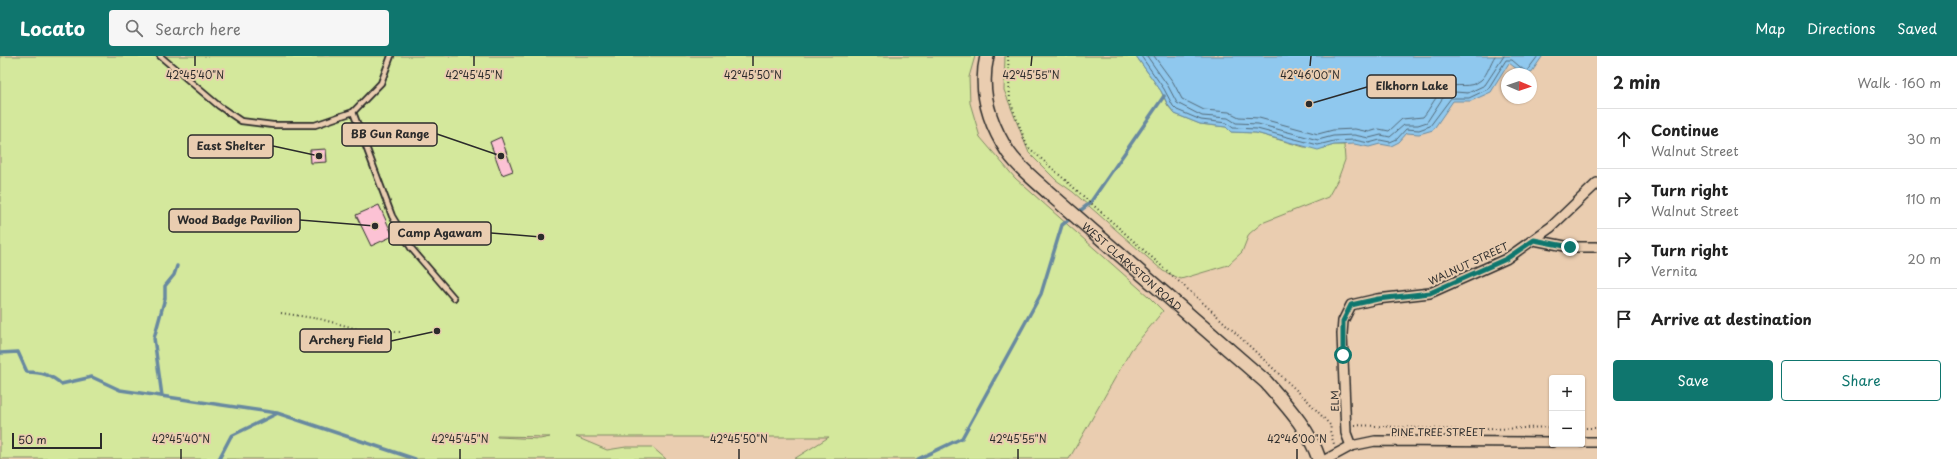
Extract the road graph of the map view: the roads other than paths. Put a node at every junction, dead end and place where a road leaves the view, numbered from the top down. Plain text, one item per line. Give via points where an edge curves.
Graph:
1 (160, 56) edge
2 (392, 56) edge
3 (987, 56) edge
4 (353, 112) junction
5 (1597, 183) edge
6 (1534, 240) junction
7 (1597, 247) edge
8 (454, 298) dead end
9 (1343, 355) joint
10 (1549, 442) edge
11 (1585, 442) edge
12 (1597, 442) edge
13 (1351, 446) junction
14 (1319, 459) edge
15 (1327, 459) edge

1 - 4 lane via 219,106 241,121 273,125 315,125
2 - 4 lane via 381,83
3 - 14 main road, WEST CLARKSTON ROAD via 984,70 989,116 1008,152 1049,193 1266,382 1294,415 1315,446
4 - 8 lane via 392,216 411,248
5 - 6 street, WALNUT STREET via 1552,227
6 - 7 street via 1570,247
6 - 9 street, WALNUT STREET via 1506,259 1430,293 1351,305 1343,321
9 - 13 street, ELM via 1346,433
10 - 13 street, PINE TREE STREET via 1375,442
11 - 12 street
13 - 15 street, PINE TREE STREET

